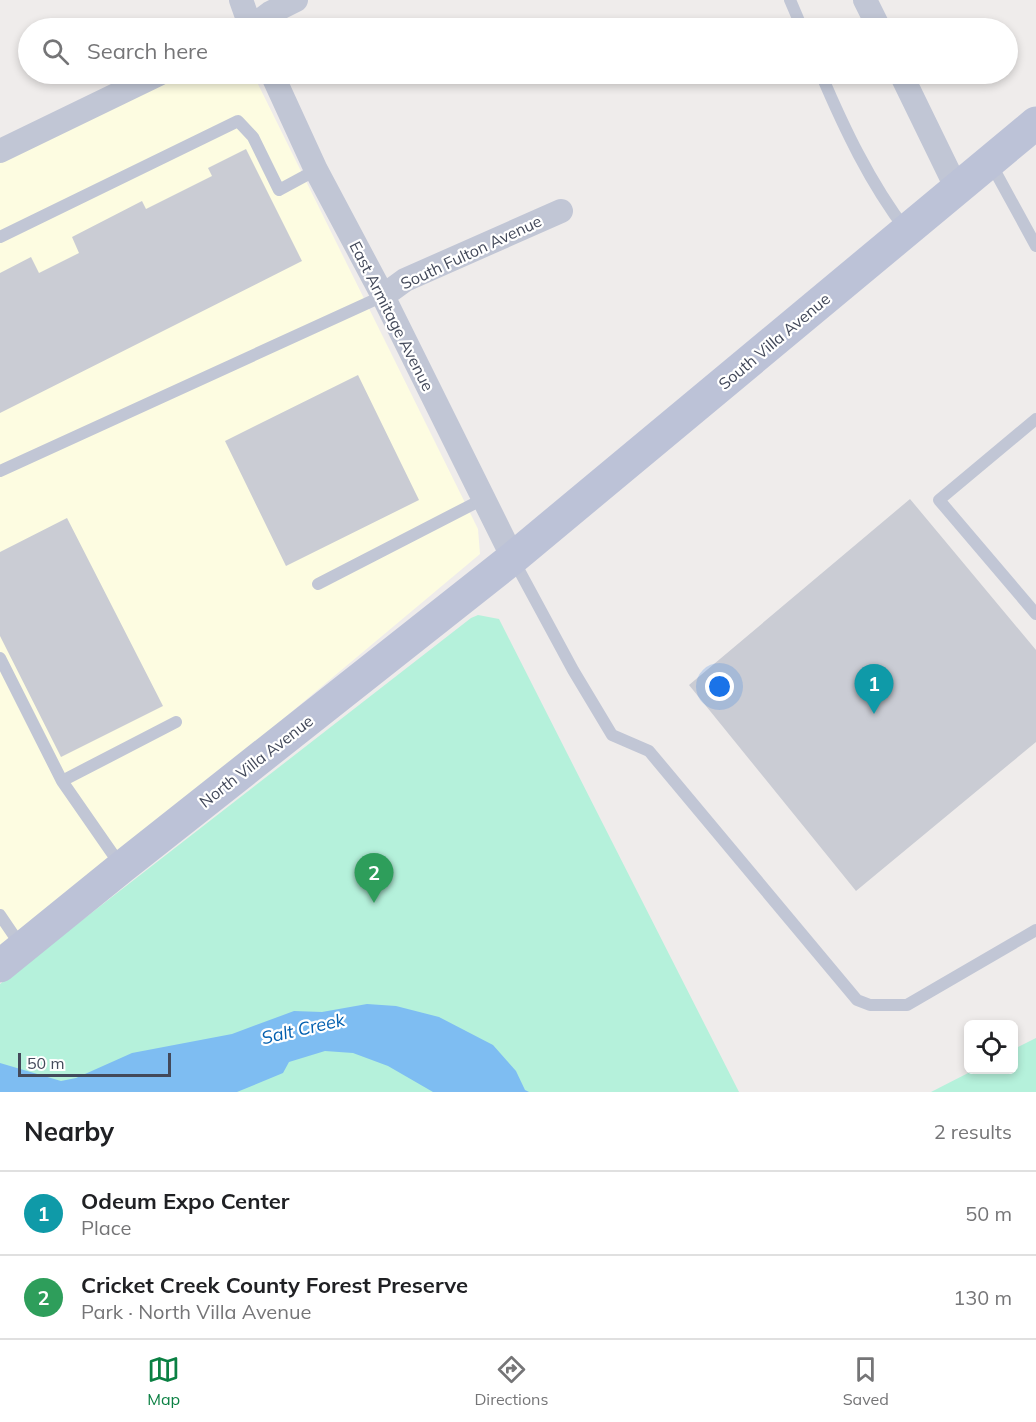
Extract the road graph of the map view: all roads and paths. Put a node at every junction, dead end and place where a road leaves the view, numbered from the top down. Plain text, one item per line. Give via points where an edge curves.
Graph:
1 (241, 0) edge
2 (296, 0) edge
3 (790, 0) edge
4 (865, 0) edge
5 (247, 18) edge
6 (264, 18) edge
7 (798, 18) edge
8 (874, 18) edge
9 (139, 84) edge
10 (277, 84) edge
11 (825, 84) edge
12 (906, 84) edge
13 (1036, 123) edge
14 (0, 152) edge
15 (990, 161) junction
16 (316, 170) junction
17 (957, 189) junction
18 (561, 211) dead end
19 (907, 230) junction
20 (0, 237) edge
21 (1036, 246) edge
22 (383, 296) junction
23 (1036, 419) edge
24 (0, 471) edge
25 (483, 499) junction
26 (513, 558) junction
27 (318, 584) dead end
28 (1036, 614) edge
29 (0, 658) edge
30 (176, 722) dead end
31 (62, 781) junction
32 (122, 867) junction
33 (0, 915) edge
34 (1036, 930) edge
35 (11, 957) edge

1 - 5 street
2 - 6 street
3 - 7 lane
4 - 8 street
9 - 14 street
10 - 16 street, East Armitage Avenue
11 - 19 lane via 844,127
12 - 17 street
13 - 15 main road, South Villa Avenue
15 - 17 main road, South Villa Avenue
15 - 21 lane
16 - 20 lane via 279,190 253,137 238,121
16 - 22 street, East Armitage Avenue
17 - 19 main road, South Villa Avenue
18 - 22 street, South Fulton Avenue via 405,279
19 - 26 main road, South Villa Avenue
22 - 24 lane
22 - 25 street, East Armitage Avenue
23 - 28 lane via 939,500
25 - 26 street, East Armitage Avenue
25 - 27 lane
26 - 32 main road, North Villa Avenue
26 - 34 lane via 612,735 648,751 857,1000 870,1005 907,1005
29 - 31 lane
30 - 31 lane
31 - 32 lane
32 - 35 main road, North Villa Avenue
33 - 35 lane

